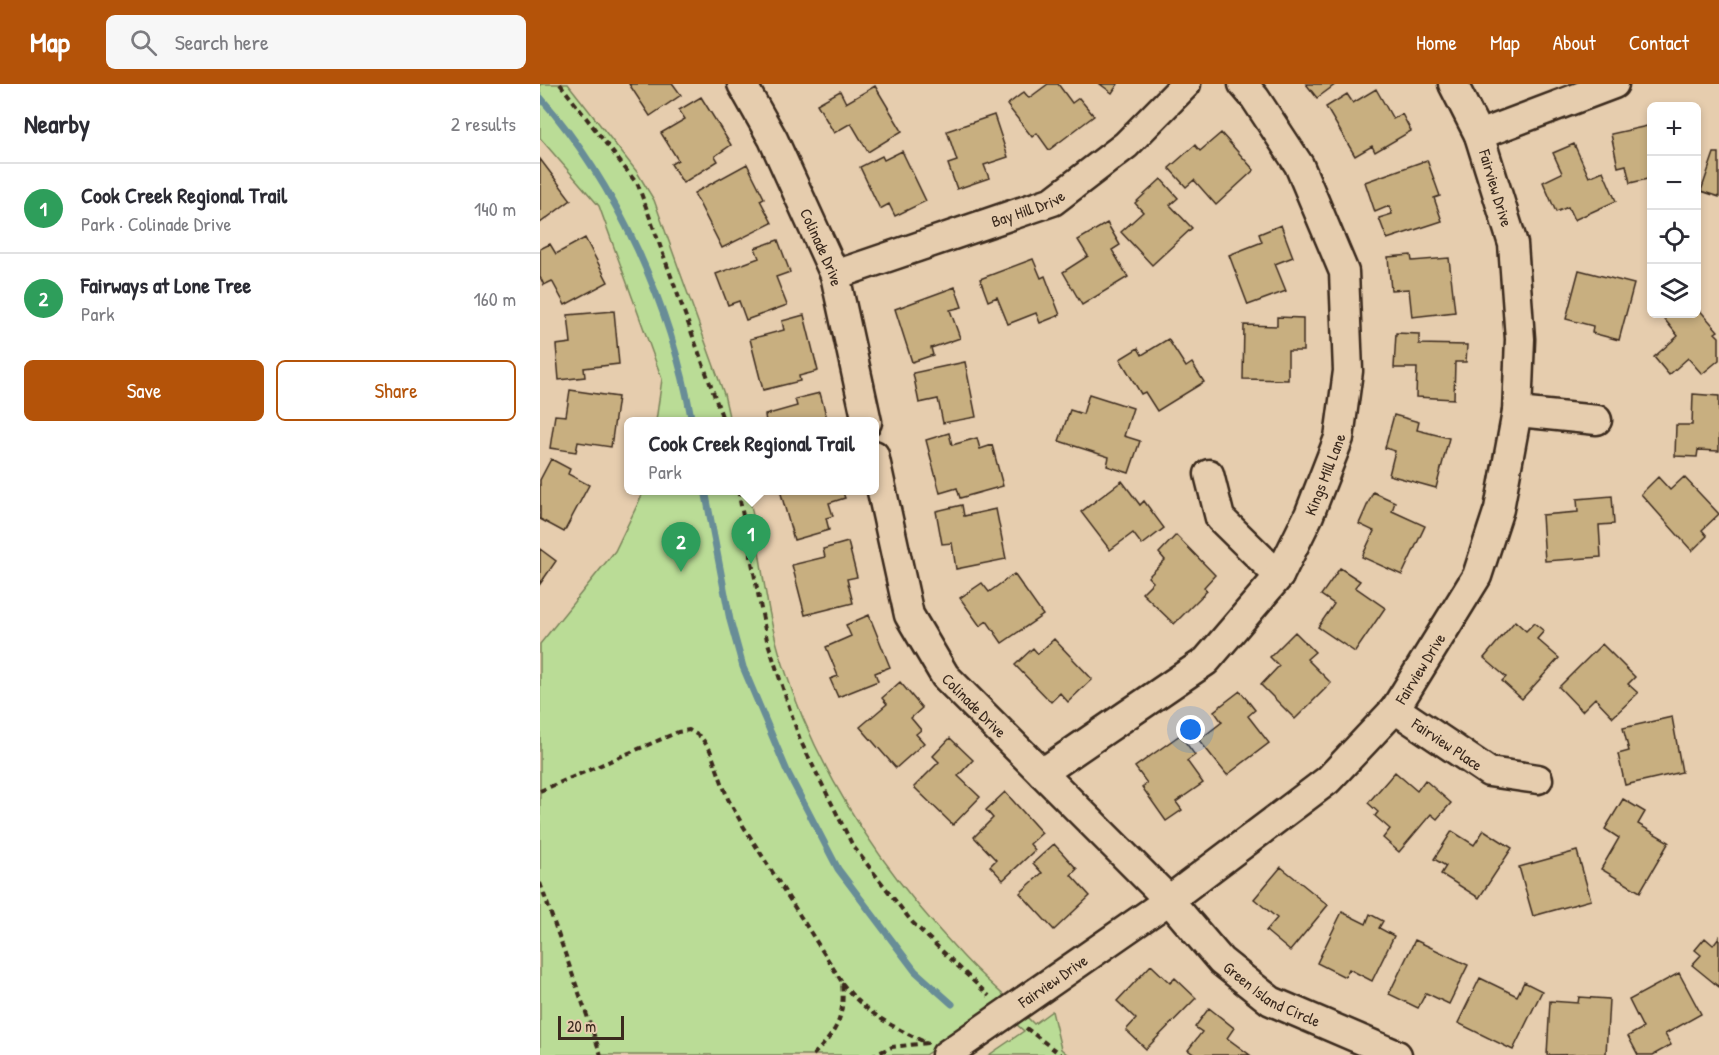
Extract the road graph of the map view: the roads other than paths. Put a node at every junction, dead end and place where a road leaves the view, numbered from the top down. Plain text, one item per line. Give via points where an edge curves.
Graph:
1 (742, 84) edge
2 (1186, 84) edge
3 (1243, 84) edge
4 (1453, 84) edge
5 (1614, 84) edge
6 (1479, 135) junction
7 (834, 275) junction
8 (1517, 412) junction
9 (866, 417) edge
10 (1597, 420) dead end
11 (1209, 474) dead end
12 (879, 478) edge
13 (1279, 576) junction
14 (1395, 709) junction
15 (1042, 773) junction
16 (1538, 779) dead end
17 (1169, 900) junction
18 (946, 1055) edge
19 (1397, 1055) edge

1 - 7 street, Colinade Drive via 773,140
2 - 7 street, Bay Hill Drive via 1126,145 1053,201
3 - 13 street, Kings Mill Lane via 1299,165 1344,272 1348,371 1339,438 1309,515
4 - 6 street, Fairview Drive
5 - 6 street
6 - 8 street, Fairview Drive via 1513,244 1520,339
7 - 9 street, Colinade Drive
8 - 10 street
8 - 14 street, Fairview Drive via 1498,509 1477,576
11 - 13 street via 1220,518
12 - 15 street, Colinade Drive via 909,615 945,676
13 - 15 street, Kings Mill Lane via 1206,662
14 - 16 street, Fairview Place via 1489,772
14 - 17 street, Fairview Drive via 1328,780
15 - 17 street, Colinade Drive
17 - 18 street, Fairview Drive
17 - 19 street, Green Island Circle via 1221,961 1270,1001

